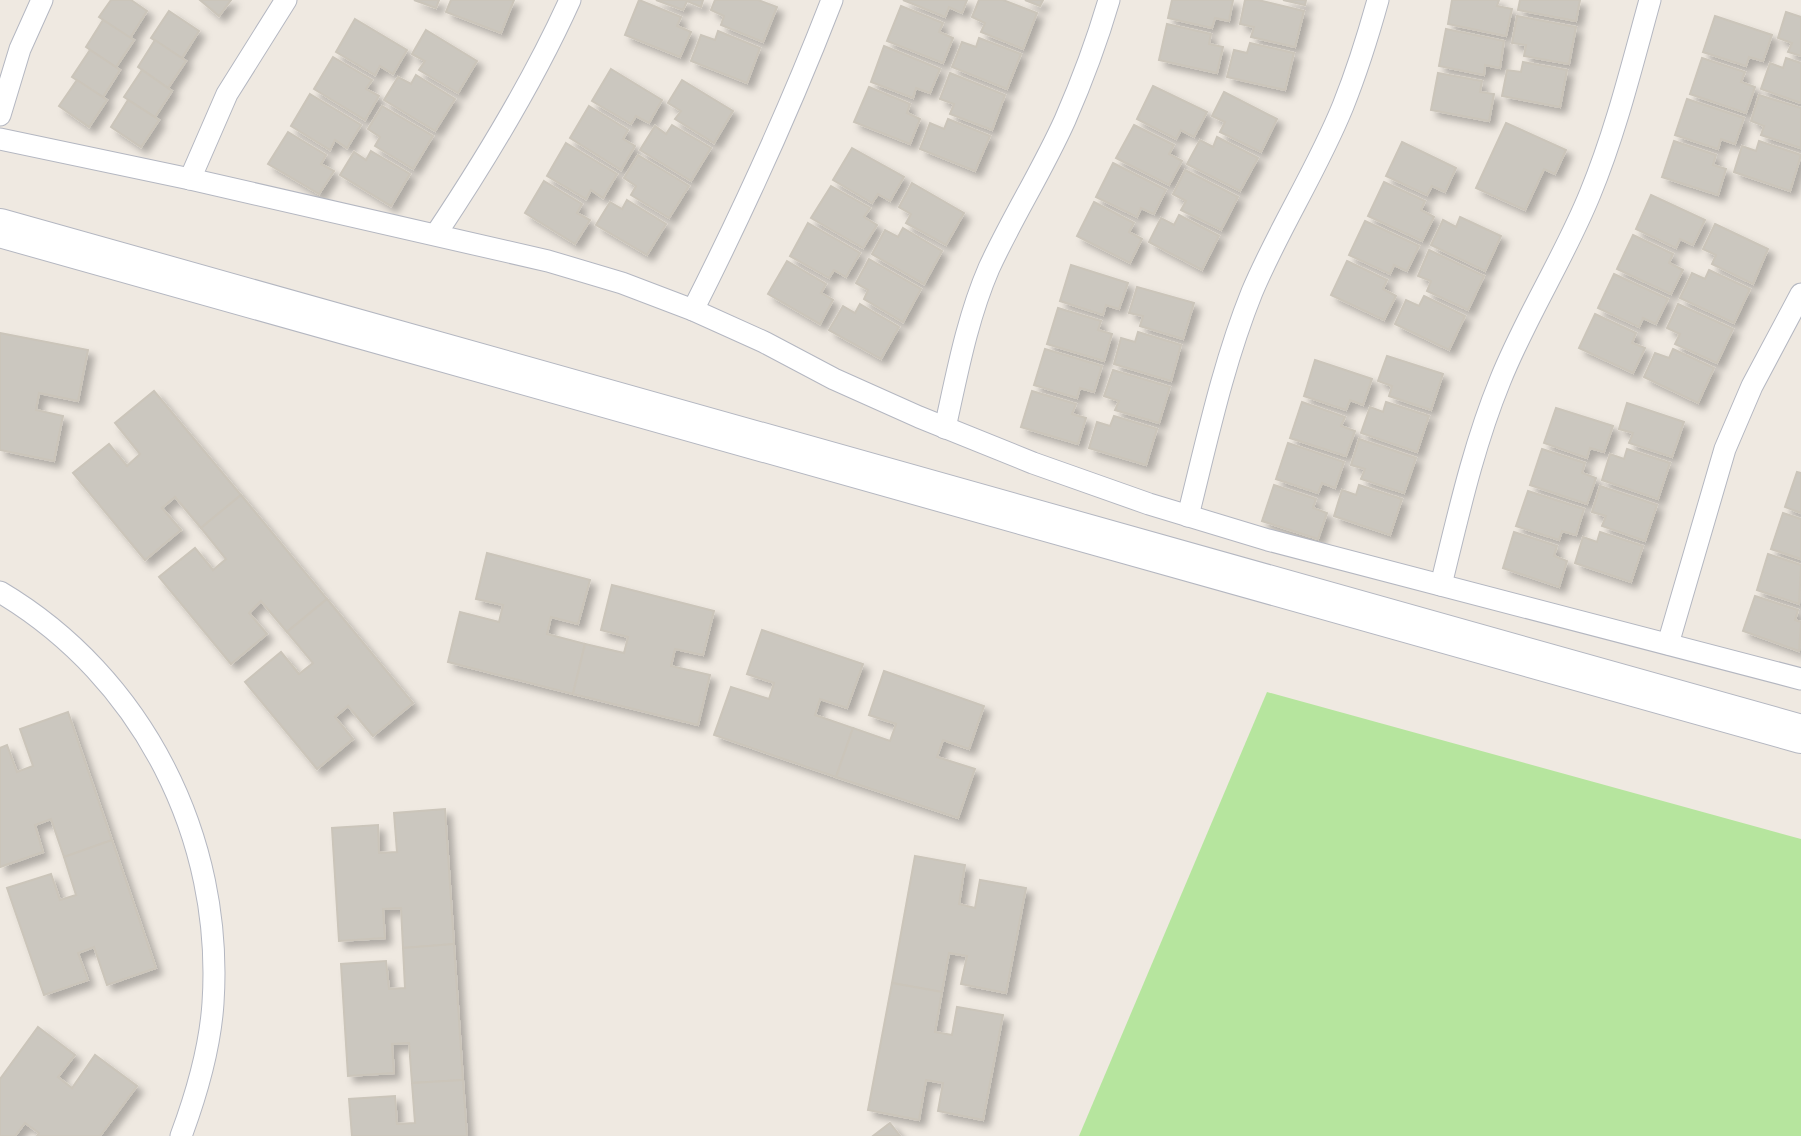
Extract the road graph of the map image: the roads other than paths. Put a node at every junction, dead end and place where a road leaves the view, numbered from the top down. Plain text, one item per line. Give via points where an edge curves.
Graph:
1 (42, 0) edge
2 (286, 0) edge
3 (570, 0) edge
4 (832, 0) edge
5 (1109, 0) edge
6 (1378, 0) edge
7 (1650, 0) edge
8 (0, 116) edge
9 (0, 139) edge
10 (190, 179) junction
11 (0, 228) edge
12 (436, 234) junction
13 (1801, 294) edge
14 (693, 310) junction
15 (945, 428) junction
16 (1188, 516) junction
17 (1441, 586) junction
18 (0, 592) edge
19 (1668, 644) junction
20 (1801, 678) edge
21 (1801, 734) edge
22 (181, 1136) edge

1 - 8 lane via 20,49
2 - 10 lane via 227,94
3 - 12 lane via 520,99
4 - 14 lane via 779,131
5 - 15 lane via 1064,123 988,270 962,348
6 - 16 lane via 1342,108 1281,228 1228,355
7 - 17 lane via 1613,133 1590,196 1500,379 1476,444
9 - 10 lane
10 - 12 lane
11 - 21 street
12 - 14 lane via 548,261
13 - 19 lane via 1725,449
14 - 15 lane
15 - 16 lane
16 - 17 lane
17 - 19 lane
18 - 22 lane via 56,631 121,697 170,776 188,819 210,909 213,1004 195,1097
19 - 20 lane

